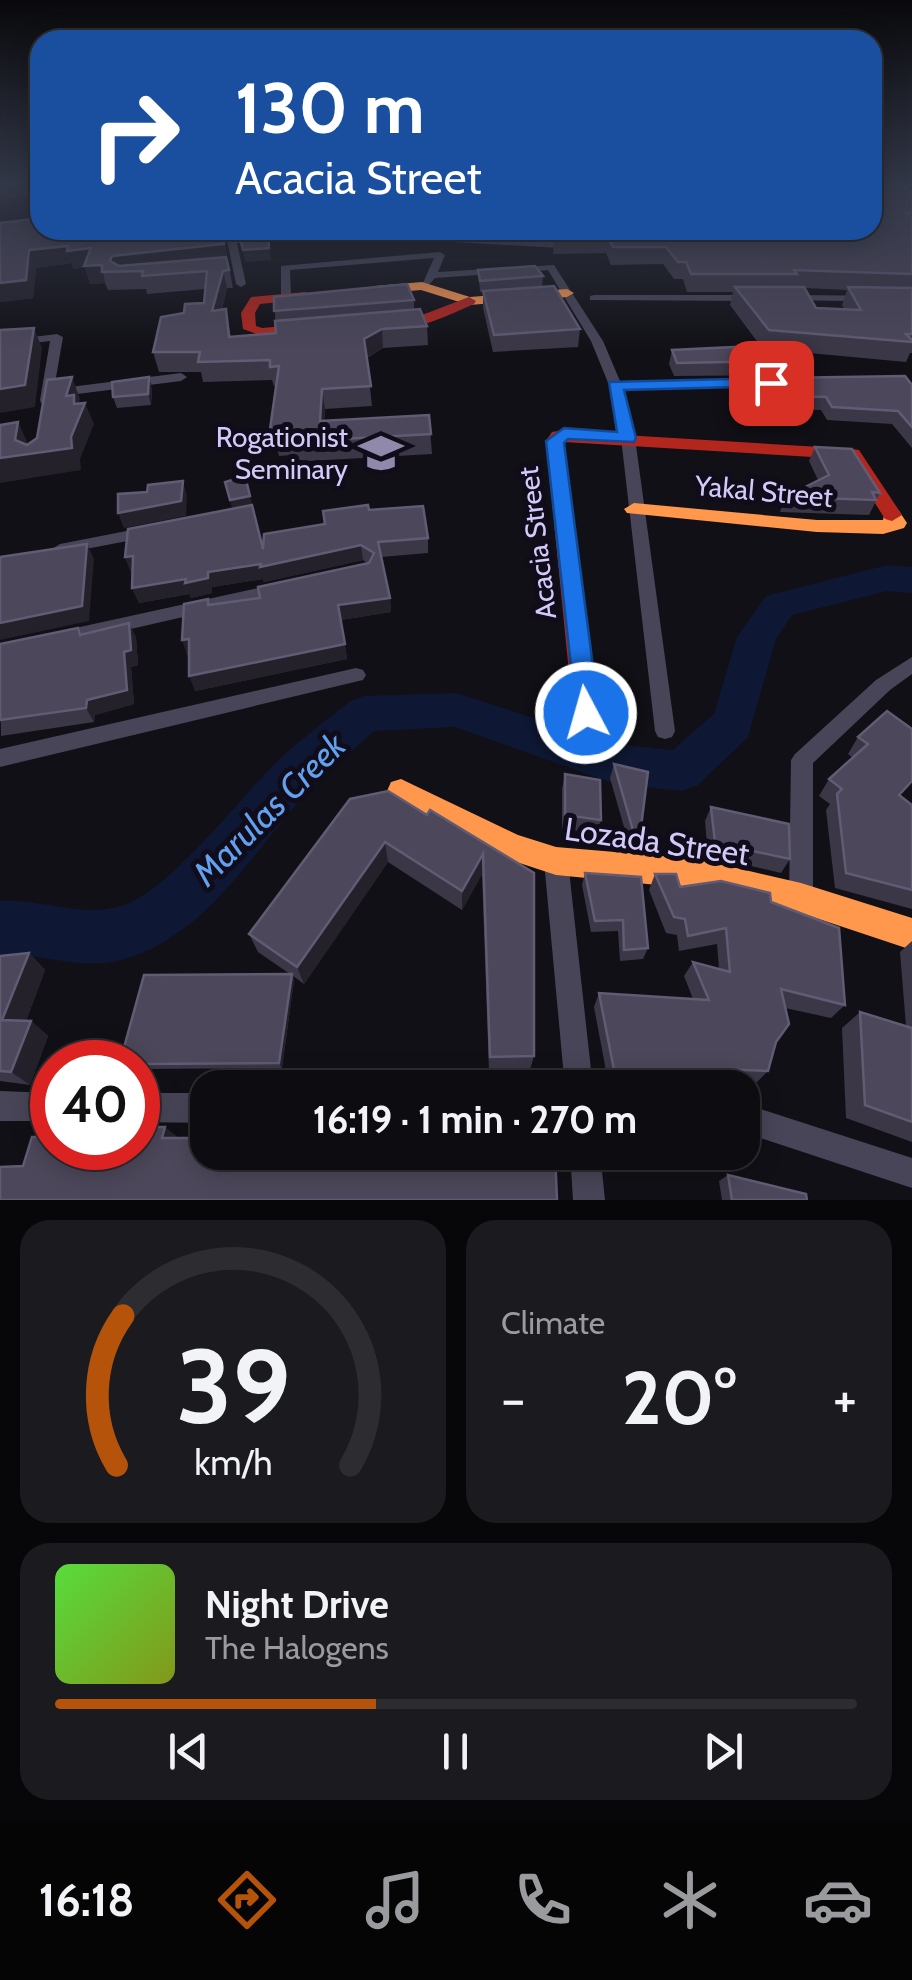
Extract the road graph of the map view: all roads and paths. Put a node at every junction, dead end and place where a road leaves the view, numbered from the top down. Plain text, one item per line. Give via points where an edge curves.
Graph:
1 (232, 240) edge
2 (457, 240) dead end
3 (583, 246) edge
4 (428, 280) junction
5 (241, 284) dead end
6 (567, 293) junction
7 (286, 296) junction
8 (594, 298) dead end
9 (912, 299) edge
10 (469, 301) junction
11 (366, 324) edge
12 (326, 327) edge
13 (0, 344) edge
14 (181, 377) dead end
15 (812, 382) edge
16 (615, 385) junction
17 (47, 393) junction
18 (44, 410) edge
19 (628, 438) junction
20 (634, 509) junction
21 (164, 529) edge
22 (36, 554) edge
23 (307, 583) edge
24 (38, 643) edge
25 (912, 664) edge
26 (356, 675) dead end
27 (586, 713) dead end
28 (666, 731) dead end
29 (0, 758) edge
30 (400, 791) dead end
31 (556, 861) junction
32 (801, 898) junction
33 (912, 934) edge
34 (576, 1070) edge
35 (0, 1106) edge
36 (30, 1107) edge
37 (160, 1108) edge
38 (190, 1108) edge
39 (760, 1123) edge
40 (587, 1170) edge
41 (912, 1173) edge
42 (590, 1200) edge

1 - 5 street
2 - 3 street
4 - 6 street via 551,267
4 - 7 street
4 - 7 street via 440,256 290,266 284,268
4 - 10 street
6 - 10 street
6 - 16 street
7 - 12 street via 250,305 250,329
8 - 9 street
10 - 11 street via 425,319
13 - 17 street via 57,337
14 - 17 street
15 - 16 street
16 - 19 street
17 - 18 street
19 - 20 street
19 - 20 street, Yakal Street via 853,454 896,527
19 - 27 street, Acacia Street via 564,434 555,441
20 - 28 street
21 - 22 street
23 - 24 street
25 - 32 street via 802,760
26 - 29 street
30 - 31 street, Lozada Street via 512,847
31 - 32 street, Lozada Street via 698,874
31 - 34 street
32 - 33 street, Lozada Street
35 - 36 street
37 - 38 street
39 - 41 street
40 - 42 street

